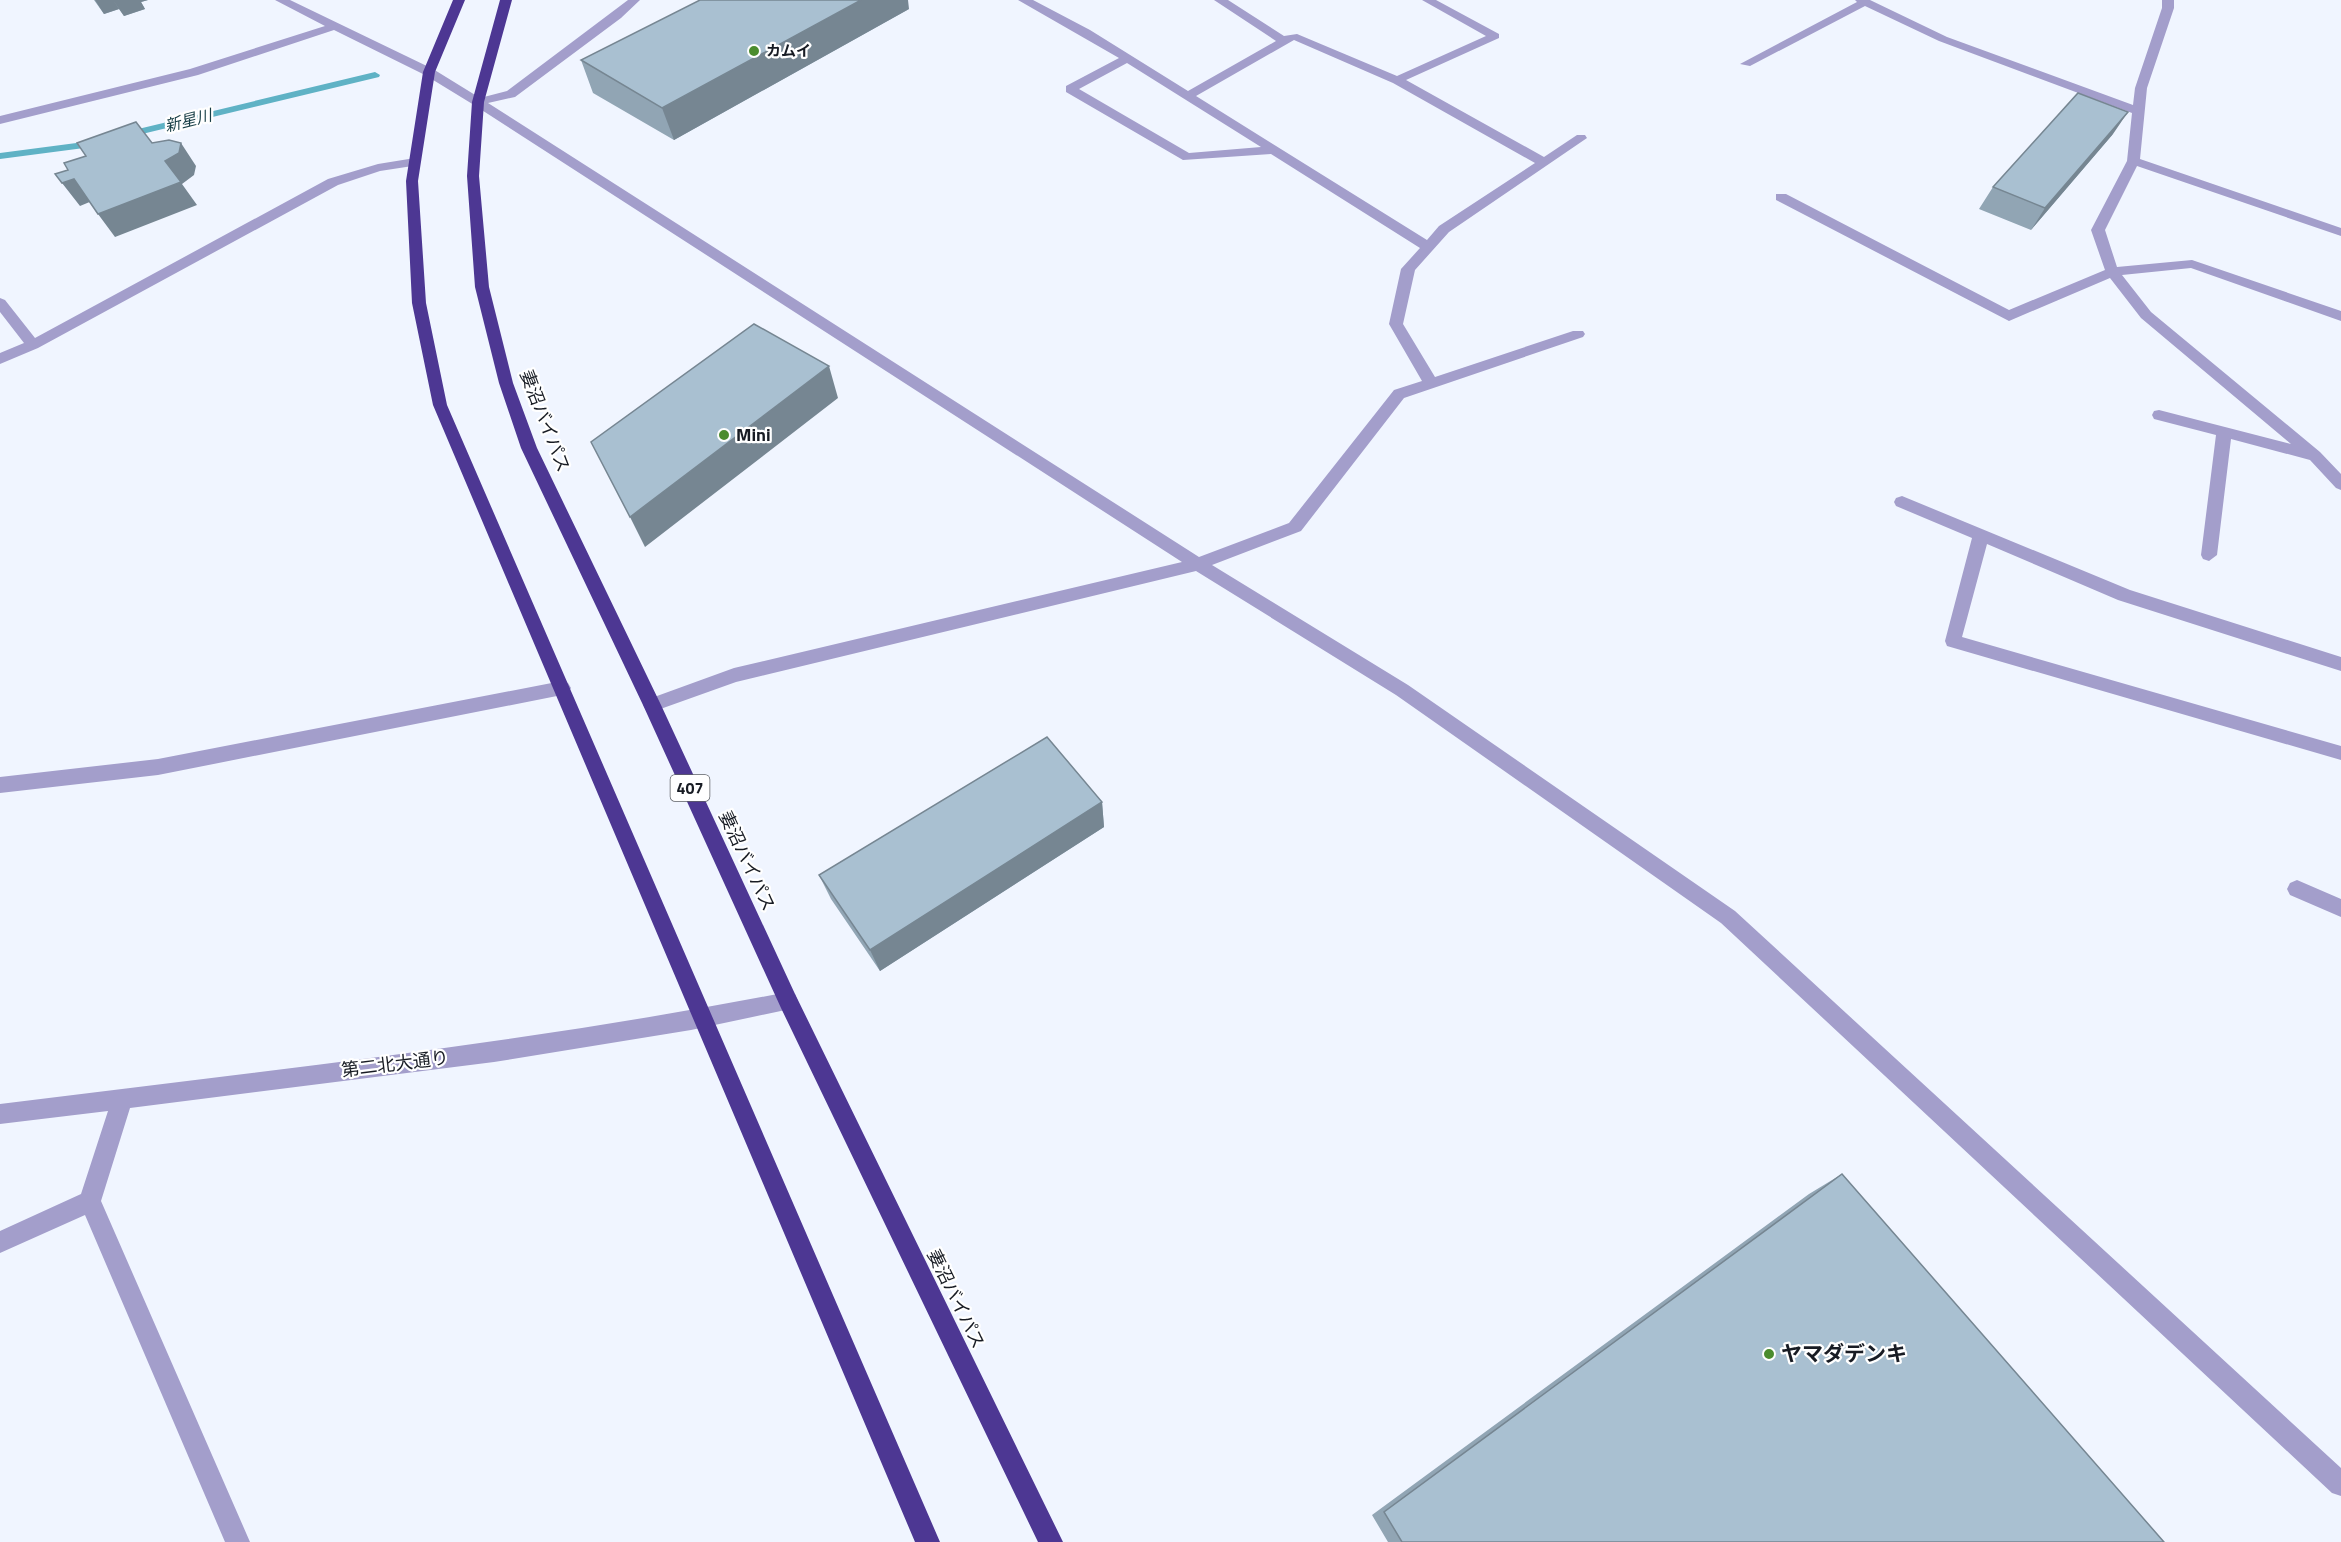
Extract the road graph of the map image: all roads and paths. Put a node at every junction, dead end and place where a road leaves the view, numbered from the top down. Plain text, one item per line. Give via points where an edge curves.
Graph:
1 (281, 0) edge
2 (459, 0) edge
3 (506, 0) edge
4 (634, 0) edge
5 (1024, 0) edge
6 (1220, 0) edge
7 (1428, 0) edge
8 (2168, 0) edge
9 (1863, 1) edge
10 (335, 26) junction
11 (1284, 41) junction
12 (1127, 58) junction
13 (1746, 64) dead end
14 (429, 72) junction
15 (1397, 80) junction
16 (1188, 96) junction
17 (478, 102) junction
18 (2139, 111) junction
19 (0, 120) edge
20 (1581, 138) dead end
21 (1274, 150) junction
22 (2133, 161) junction
23 (415, 162) junction
24 (1545, 163) junction
25 (1781, 196) dead end
26 (2341, 232) edge
27 (1428, 247) junction
28 (2112, 272) junction
29 (0, 303) edge
30 (2341, 316) edge
31 (1578, 334) dead end
32 (33, 345) junction
33 (0, 359) edge
34 (1431, 383) junction
35 (2159, 415) dead end
36 (2224, 432) junction
37 (2315, 456) junction
38 (2341, 484) edge
39 (1902, 501) dead end
40 (1981, 535) junction
41 (2209, 555) dead end
42 (1198, 564) junction
43 (2341, 664) edge
44 (562, 688) junction
45 (652, 705) junction
46 (2341, 753) edge
47 (0, 785) edge
48 (2297, 889) dead end
49 (2341, 908) edge
50 (788, 1001) junction
51 (702, 1019) junction
52 (122, 1099) junction
53 (0, 1114) edge
54 (90, 1201) junction
55 (0, 1242) edge
56 (2341, 1484) edge
57 (238, 1542) edge
58 (928, 1542) edge
59 (1051, 1542) edge

1 - 10 street
2 - 14 highway
3 - 17 highway, 妻沼バイパス / 407
4 - 17 street via 511,94
5 - 12 street
6 - 11 street
7 - 15 street via 1495,36
8 - 18 street via 2141,88
9 - 13 street
9 - 18 street via 1943,39
10 - 14 street
10 - 19 street via 194,72
11 - 15 street via 1293,36
11 - 16 street
12 - 16 street
12 - 21 street via 1070,89 1187,157
14 - 17 street
14 - 23 highway
15 - 24 street
16 - 21 street
17 - 42 street
17 - 45 highway, 妻沼バイパス / 407 via 473,176 482,287 506,383 529,448
18 - 22 street
20 - 24 street
21 - 27 street
22 - 26 street
22 - 28 street via 2098,230
23 - 32 street via 333,182
23 - 44 highway via 412,181 419,303 440,405
24 - 27 street via 1443,229
25 - 28 street via 2009,316
27 - 34 street via 1408,269 1396,324
28 - 30 street via 2192,264
28 - 37 street via 2146,315
29 - 32 street
31 - 34 street
32 - 33 street
34 - 42 street via 1399,394 1295,526
35 - 36 street
36 - 37 street
36 - 41 street
37 - 38 street
39 - 40 street
40 - 43 street via 2124,595
40 - 46 street via 1953,641
42 - 45 street via 734,675
42 - 56 street via 1402,690 1728,917
44 - 47 street via 158,767
44 - 51 highway
45 - 50 highway, 妻沼バイパス / 407
48 - 49 street
50 - 51 street, 第二北大通り
50 - 59 highway, 妻沼バイパス / 407
51 - 52 street, 第二北大通り via 484,1053
51 - 58 highway
52 - 53 street, 第二北大通り
52 - 54 street
54 - 55 street
54 - 57 street

